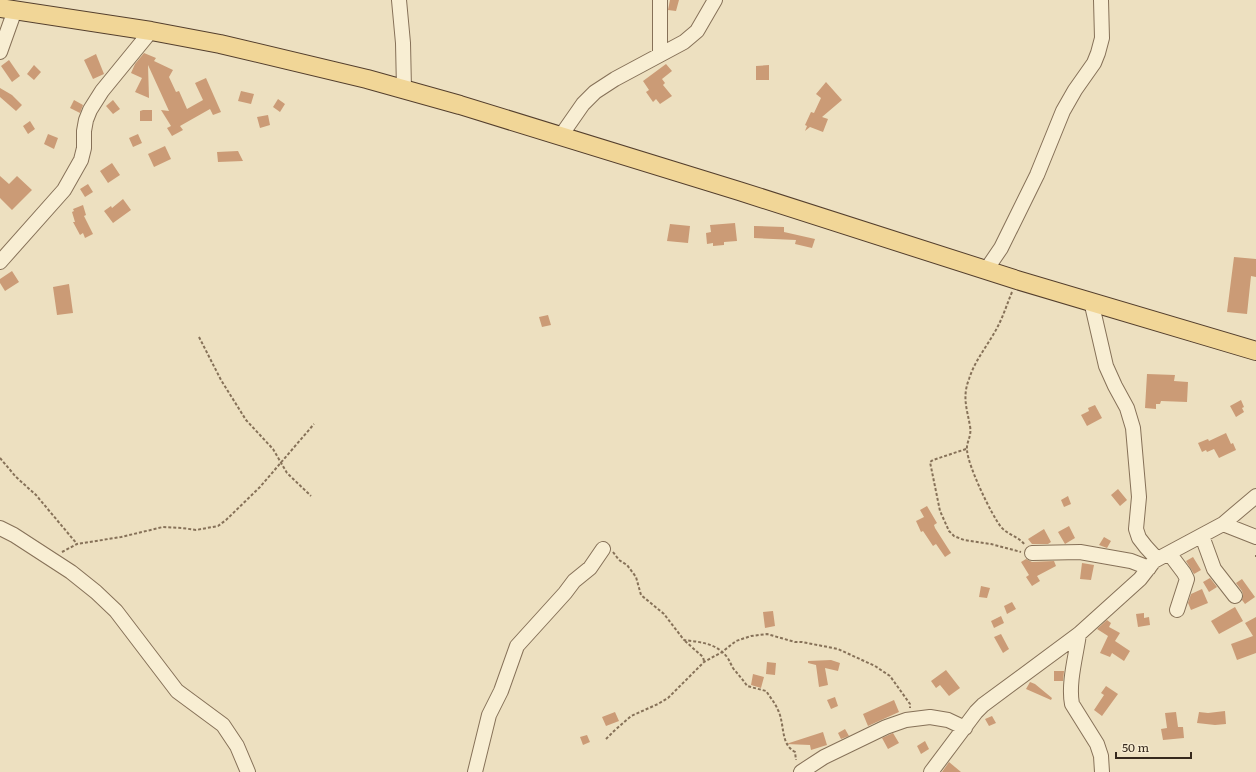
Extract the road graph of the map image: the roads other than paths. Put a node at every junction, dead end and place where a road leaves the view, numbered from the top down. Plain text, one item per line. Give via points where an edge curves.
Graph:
1 (399, 0) edge
2 (660, 0) edge
3 (715, 0) edge
4 (1101, 0) edge
5 (8, 9) edge
6 (151, 31) junction
7 (0, 52) edge
8 (660, 54) junction
9 (404, 89) junction
10 (560, 137) junction
11 (0, 262) edge
12 (986, 270) junction
13 (1091, 301) junction
14 (1256, 351) edge
15 (1256, 496) edge
16 (1223, 524) junction
17 (0, 528) edge
18 (1202, 536) junction
19 (1256, 537) edge
20 (603, 549) road end
21 (1032, 554) road end
22 (1158, 560) junction
23 (1235, 596) dead end
24 (1176, 610) dead end
25 (1079, 634) junction
26 (965, 728) junction
27 (248, 772) edge
28 (475, 772) edge
29 (801, 772) edge
30 (931, 772) edge
31 (1102, 772) edge

1 - 9 street
2 - 8 street
3 - 8 street via 697,31 684,42
4 - 12 street via 1102,38 1094,63 1063,111 1037,175 1001,248
5 - 6 main road
5 - 7 street
6 - 9 main road via 220,44
6 - 11 street via 102,91 90,110 84,131 81,160 64,190
8 - 10 street via 595,92 583,104
9 - 10 main road
10 - 12 main road
12 - 13 main road
13 - 14 main road
13 - 22 street via 1106,366 1127,408 1133,428 1138,497 1136,529 1146,547
15 - 16 street
16 - 18 street
16 - 19 street
17 - 27 street via 71,572 116,611 176,691 223,725 237,746
18 - 22 street
18 - 23 street via 1214,569
20 - 28 street via 590,568 574,581 517,646 490,715
21 - 22 street via 1080,552 1132,561
22 - 24 street via 1186,575 1187,579
22 - 25 street
25 - 26 street via 983,705
25 - 31 street via 1070,698 1097,744
26 - 29 street via 948,720 930,717 911,720 880,730 824,757
26 - 30 street

